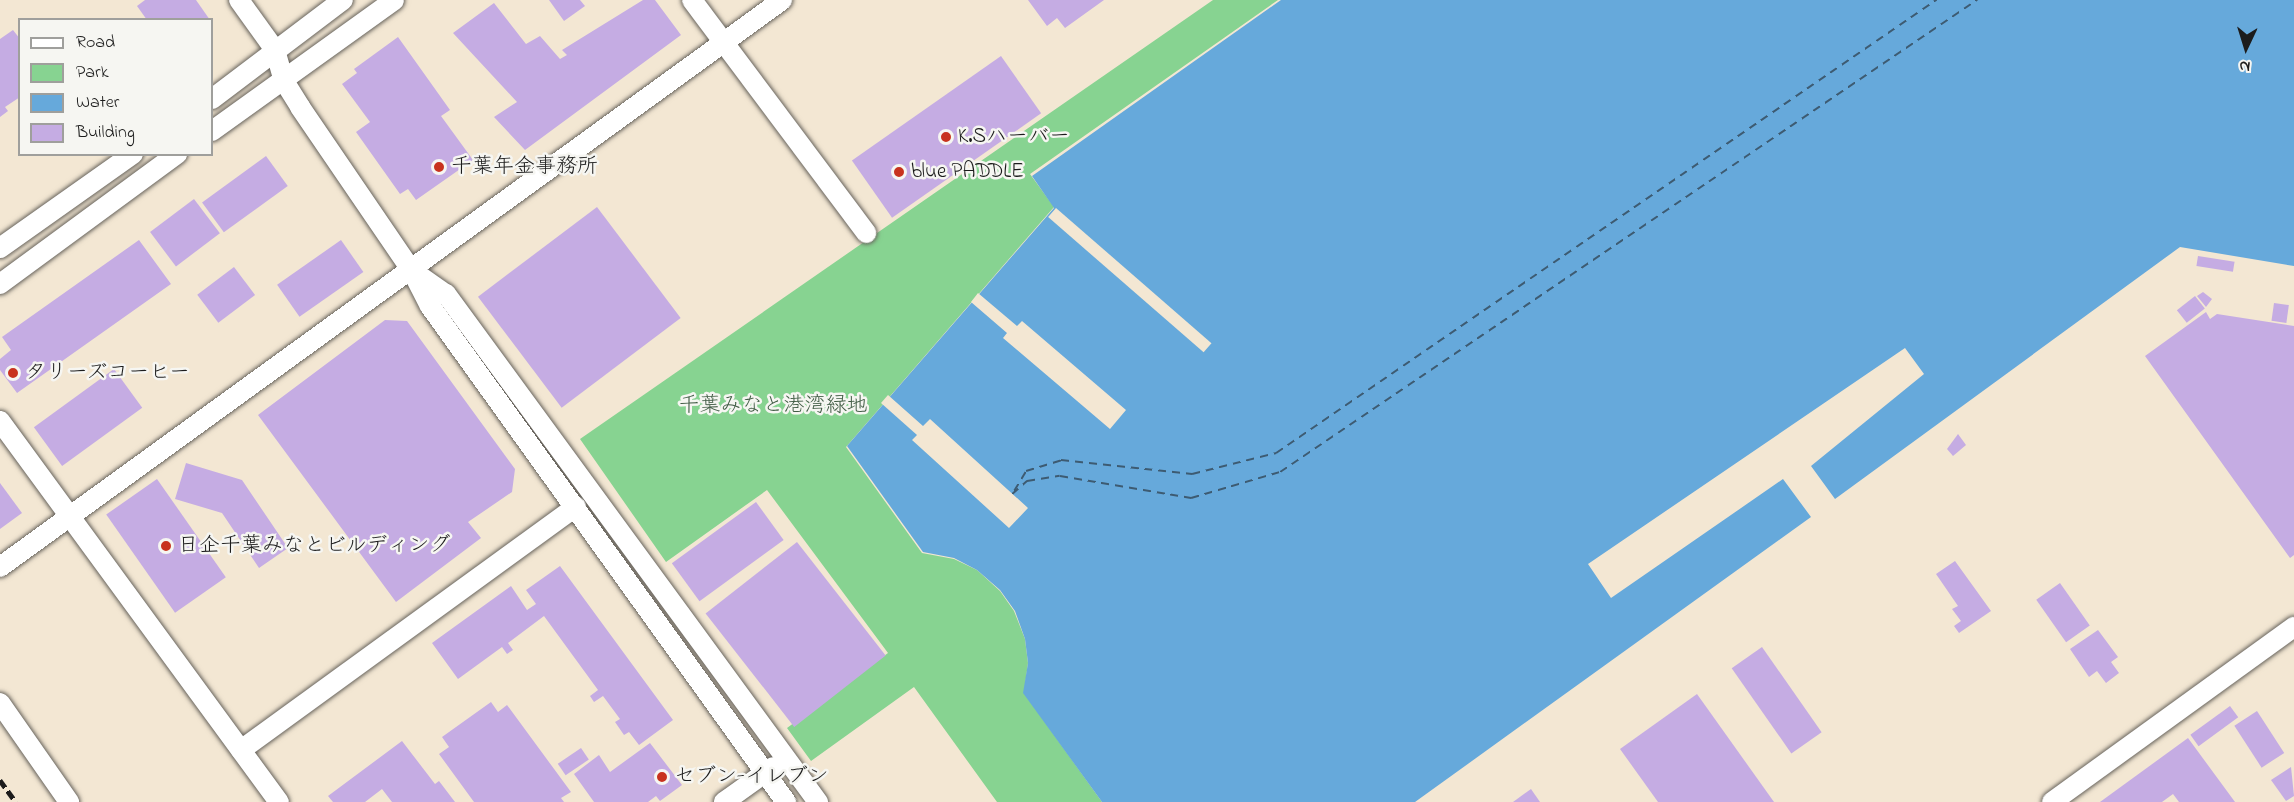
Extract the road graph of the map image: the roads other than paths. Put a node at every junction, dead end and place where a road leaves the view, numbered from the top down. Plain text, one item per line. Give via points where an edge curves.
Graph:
1 (238, 0) edge
2 (343, 0) edge
3 (394, 0) edge
4 (692, 0) edge
5 (782, 0) edge
6 (723, 42) junction
7 (275, 50) junction
8 (284, 81) junction
9 (213, 98) edge
10 (213, 130) edge
11 (130, 156) edge
12 (174, 156) edge
13 (866, 232) dead end
14 (0, 248) edge
15 (412, 271) junction
16 (0, 284) edge
17 (0, 421) edge
18 (576, 507) junction
19 (69, 517) junction
20 (0, 567) edge
21 (2294, 627) edge
22 (0, 703) edge
23 (241, 750) junction
24 (785, 759) junction
25 (764, 774) junction
26 (69, 802) edge
27 (279, 802) edge
28 (724, 802) edge
29 (786, 802) edge
30 (818, 802) edge
31 (2052, 802) edge

1 - 7 street
2 - 7 street
3 - 8 street
4 - 6 street
5 - 6 street
6 - 13 street
6 - 15 street
7 - 8 street
7 - 9 street
8 - 10 street
8 - 15 street
11 - 14 street
12 - 16 street
15 - 18 street via 430,306
15 - 19 street
15 - 24 street via 446,294
17 - 19 street
18 - 23 street
18 - 25 street
19 - 20 street
19 - 23 street
21 - 31 street
22 - 26 street
23 - 27 street
24 - 25 street
24 - 30 street
25 - 28 street
25 - 29 street

